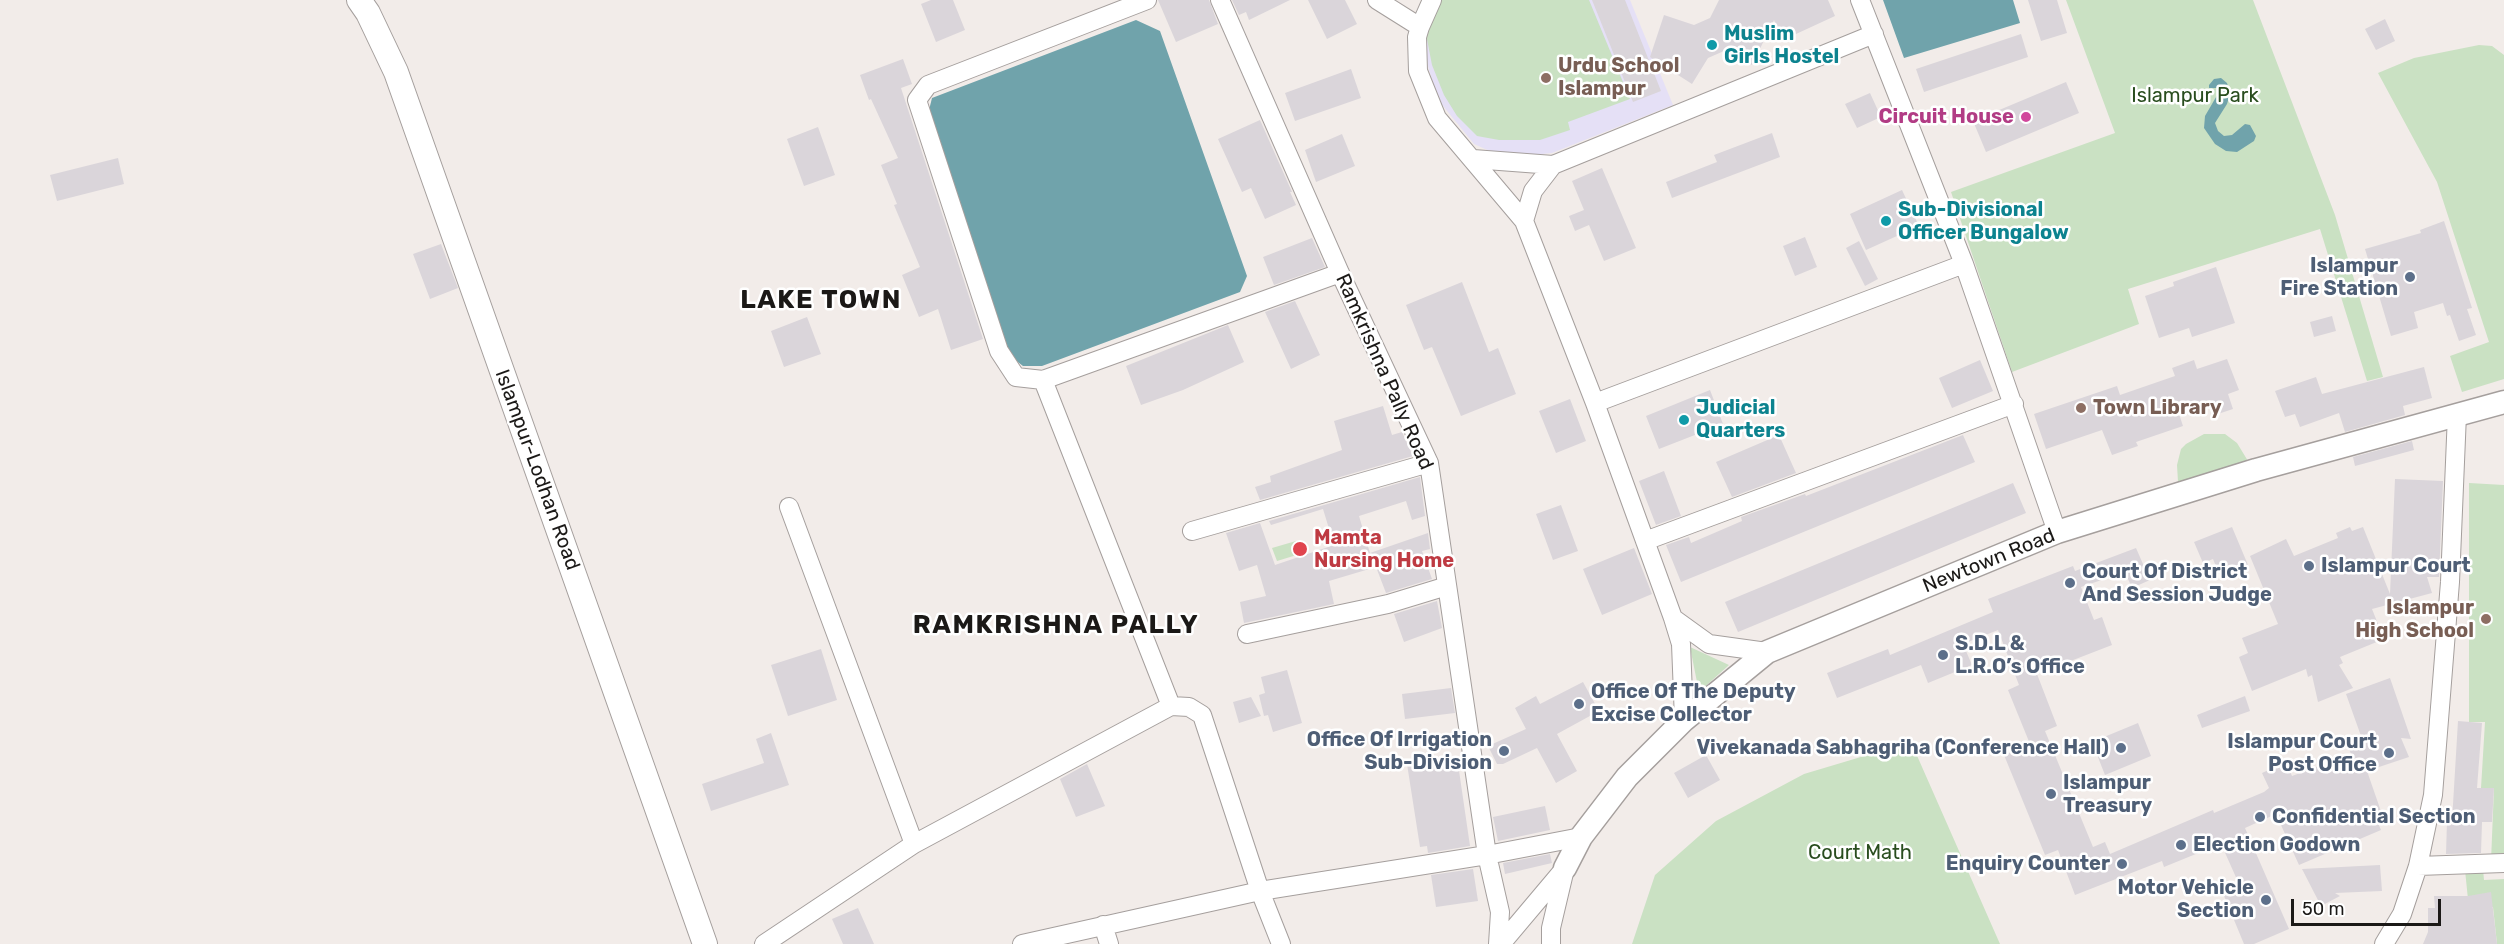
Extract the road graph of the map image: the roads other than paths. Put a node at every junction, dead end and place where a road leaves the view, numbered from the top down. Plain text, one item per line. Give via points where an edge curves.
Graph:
1 (359, 0) edge
2 (1147, 0) edge
3 (1220, 0) edge
4 (1377, 0) edge
5 (1432, 0) edge
6 (1860, 0) edge
7 (1420, 27) junction
8 (1874, 34) junction
9 (1473, 159) junction
10 (1553, 165) junction
11 (1524, 221) junction
12 (1964, 264) junction
13 (1340, 273) junction
14 (1043, 380) junction
15 (2504, 402) edge
16 (1595, 403) junction
17 (2014, 404) junction
18 (2457, 414) junction
19 (1429, 463) junction
20 (789, 507) dead end
21 (1192, 531) dead end
22 (2057, 532) junction
23 (1645, 541) junction
24 (1448, 586) junction
25 (1673, 618) junction
26 (1247, 634) dead end
27 (1767, 652) junction
28 (1171, 706) junction
29 (1684, 720) junction
30 (1581, 837) junction
31 (914, 844) junction
32 (1487, 855) junction
33 (2504, 863) edge
34 (2418, 866) junction
35 (1565, 868) junction
36 (1260, 891) junction
37 (1103, 925) junction
38 (705, 944) edge
39 (764, 944) edge
40 (1022, 944) edge
41 (1109, 944) edge
42 (1281, 944) edge
43 (1499, 944) edge
44 (1551, 944) edge
45 (2384, 944) edge

1 - 38 main road, Islampur-Lodhan Road via 396,72
2 - 14 street via 928,85 917,100 999,351 1016,377
3 - 13 street, Ramkrishna Pally Road
4 - 7 street
5 - 7 street
6 - 8 street
7 - 9 street via 1418,71 1437,118
8 - 10 street
8 - 12 street
9 - 10 street
9 - 11 street
10 - 11 street via 1533,191
11 - 16 street
12 - 16 street
12 - 17 street
13 - 14 street
13 - 19 street, Ramkrishna Pally Road
14 - 28 street
15 - 18 street, Newtown Road
16 - 23 street
17 - 22 street
17 - 23 street
18 - 22 street, Newtown Road via 2256,470
18 - 34 street via 2436,775
19 - 21 street
19 - 24 street, Ramkrishna Pally Road
20 - 31 street
22 - 27 street, Newtown Road
23 - 25 street
24 - 26 street via 1388,604
24 - 32 street, Ramkrishna Pally Road
25 - 27 street via 1709,644
25 - 29 street via 1681,644
27 - 29 street, Newtown Road
28 - 31 street
28 - 36 street via 1189,707 1202,715
29 - 30 street, Newtown Road via 1627,777
30 - 32 street
30 - 35 street, Newtown Road
31 - 39 street
32 - 36 street
32 - 43 street, Ramkrishna Pally Road via 1500,912
33 - 34 street
34 - 45 street via 2402,914
35 - 43 street
35 - 44 street
36 - 37 street
36 - 42 street
37 - 40 street
37 - 41 street

